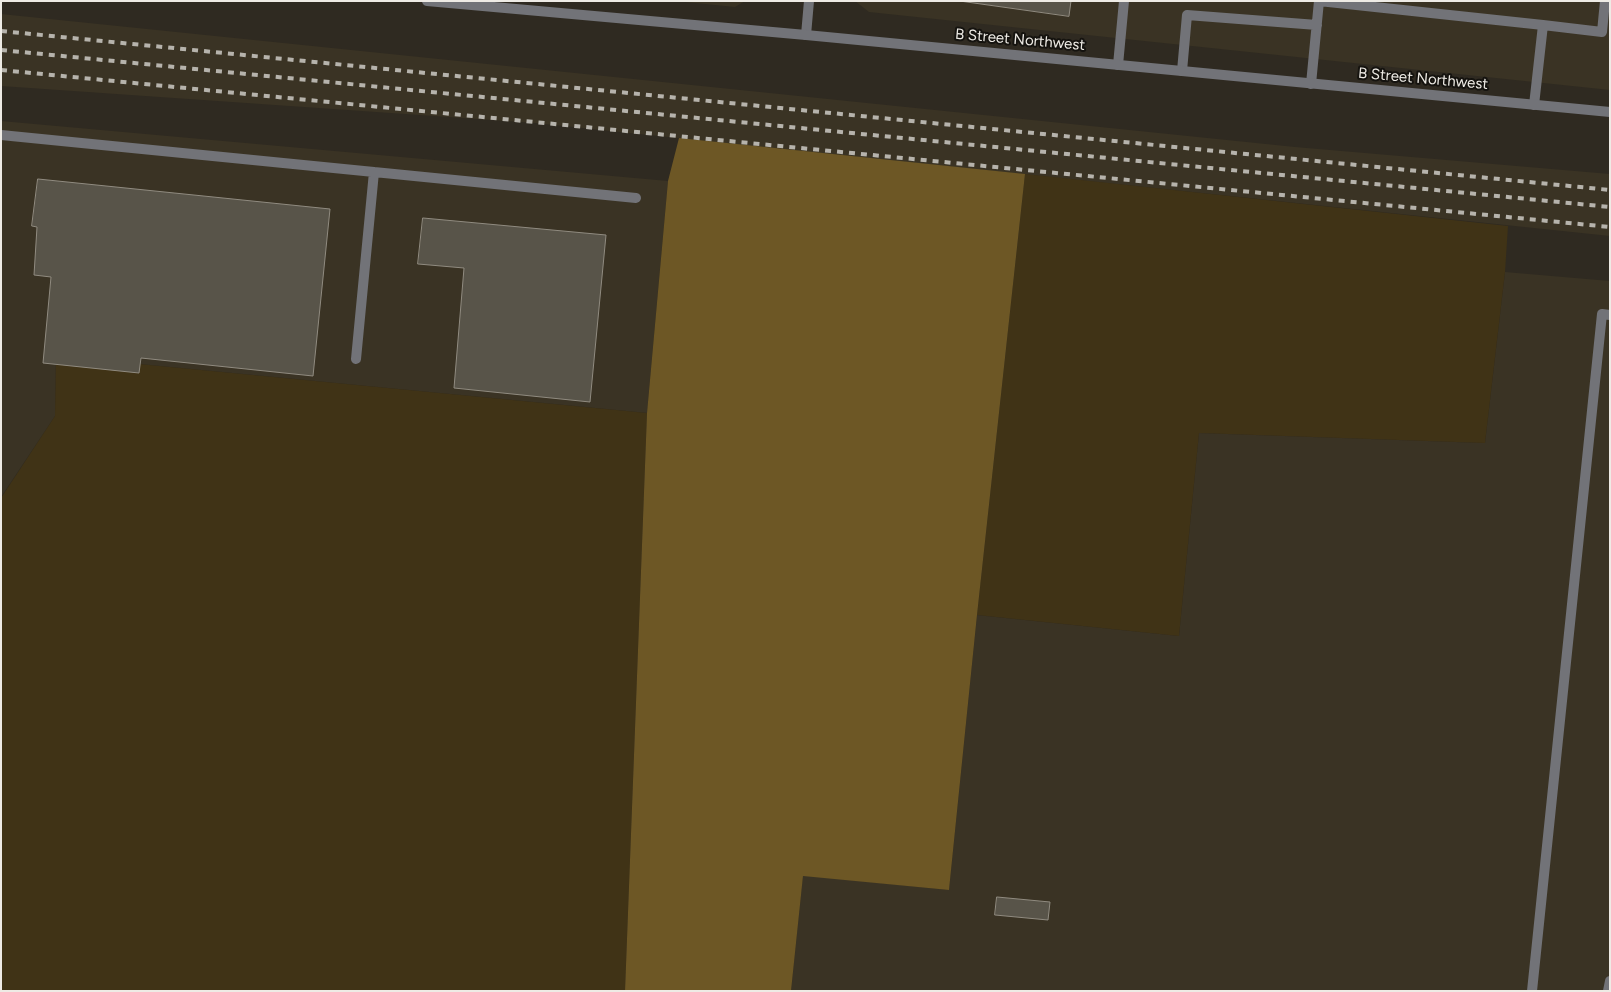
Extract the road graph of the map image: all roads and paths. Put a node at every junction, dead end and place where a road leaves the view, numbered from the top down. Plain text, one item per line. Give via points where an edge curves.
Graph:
1 (428, 1) edge
2 (810, 1) edge
3 (1124, 1) edge
4 (1319, 1) edge
5 (1605, 1) edge
6 (477, 3) edge
7 (1317, 25) junction
8 (1543, 25) junction
9 (806, 35) junction
10 (1118, 65) junction
11 (1182, 71) junction
12 (1311, 84) junction
13 (1534, 105) junction
14 (1610, 112) edge
15 (1, 136) edge
16 (374, 172) junction
17 (636, 198) dead end
18 (1610, 314) edge
19 (356, 359) dead end
20 (1610, 981) edge
21 (1532, 991) edge
22 (1608, 991) edge

1 - 6 street, B Street Northwest
2 - 9 street
3 - 10 street
4 - 7 street
4 - 8 street
5 - 8 street via 1602,32
6 - 9 street, B Street Northwest
7 - 11 street via 1187,14
7 - 12 street
8 - 13 street
9 - 10 street, B Street Northwest
10 - 11 street, B Street Northwest
11 - 12 street, B Street Northwest
12 - 13 street, B Street Northwest
13 - 14 street, B Street Northwest
15 - 16 street
16 - 17 street
16 - 19 street
18 - 21 street via 1602,314
20 - 22 street

